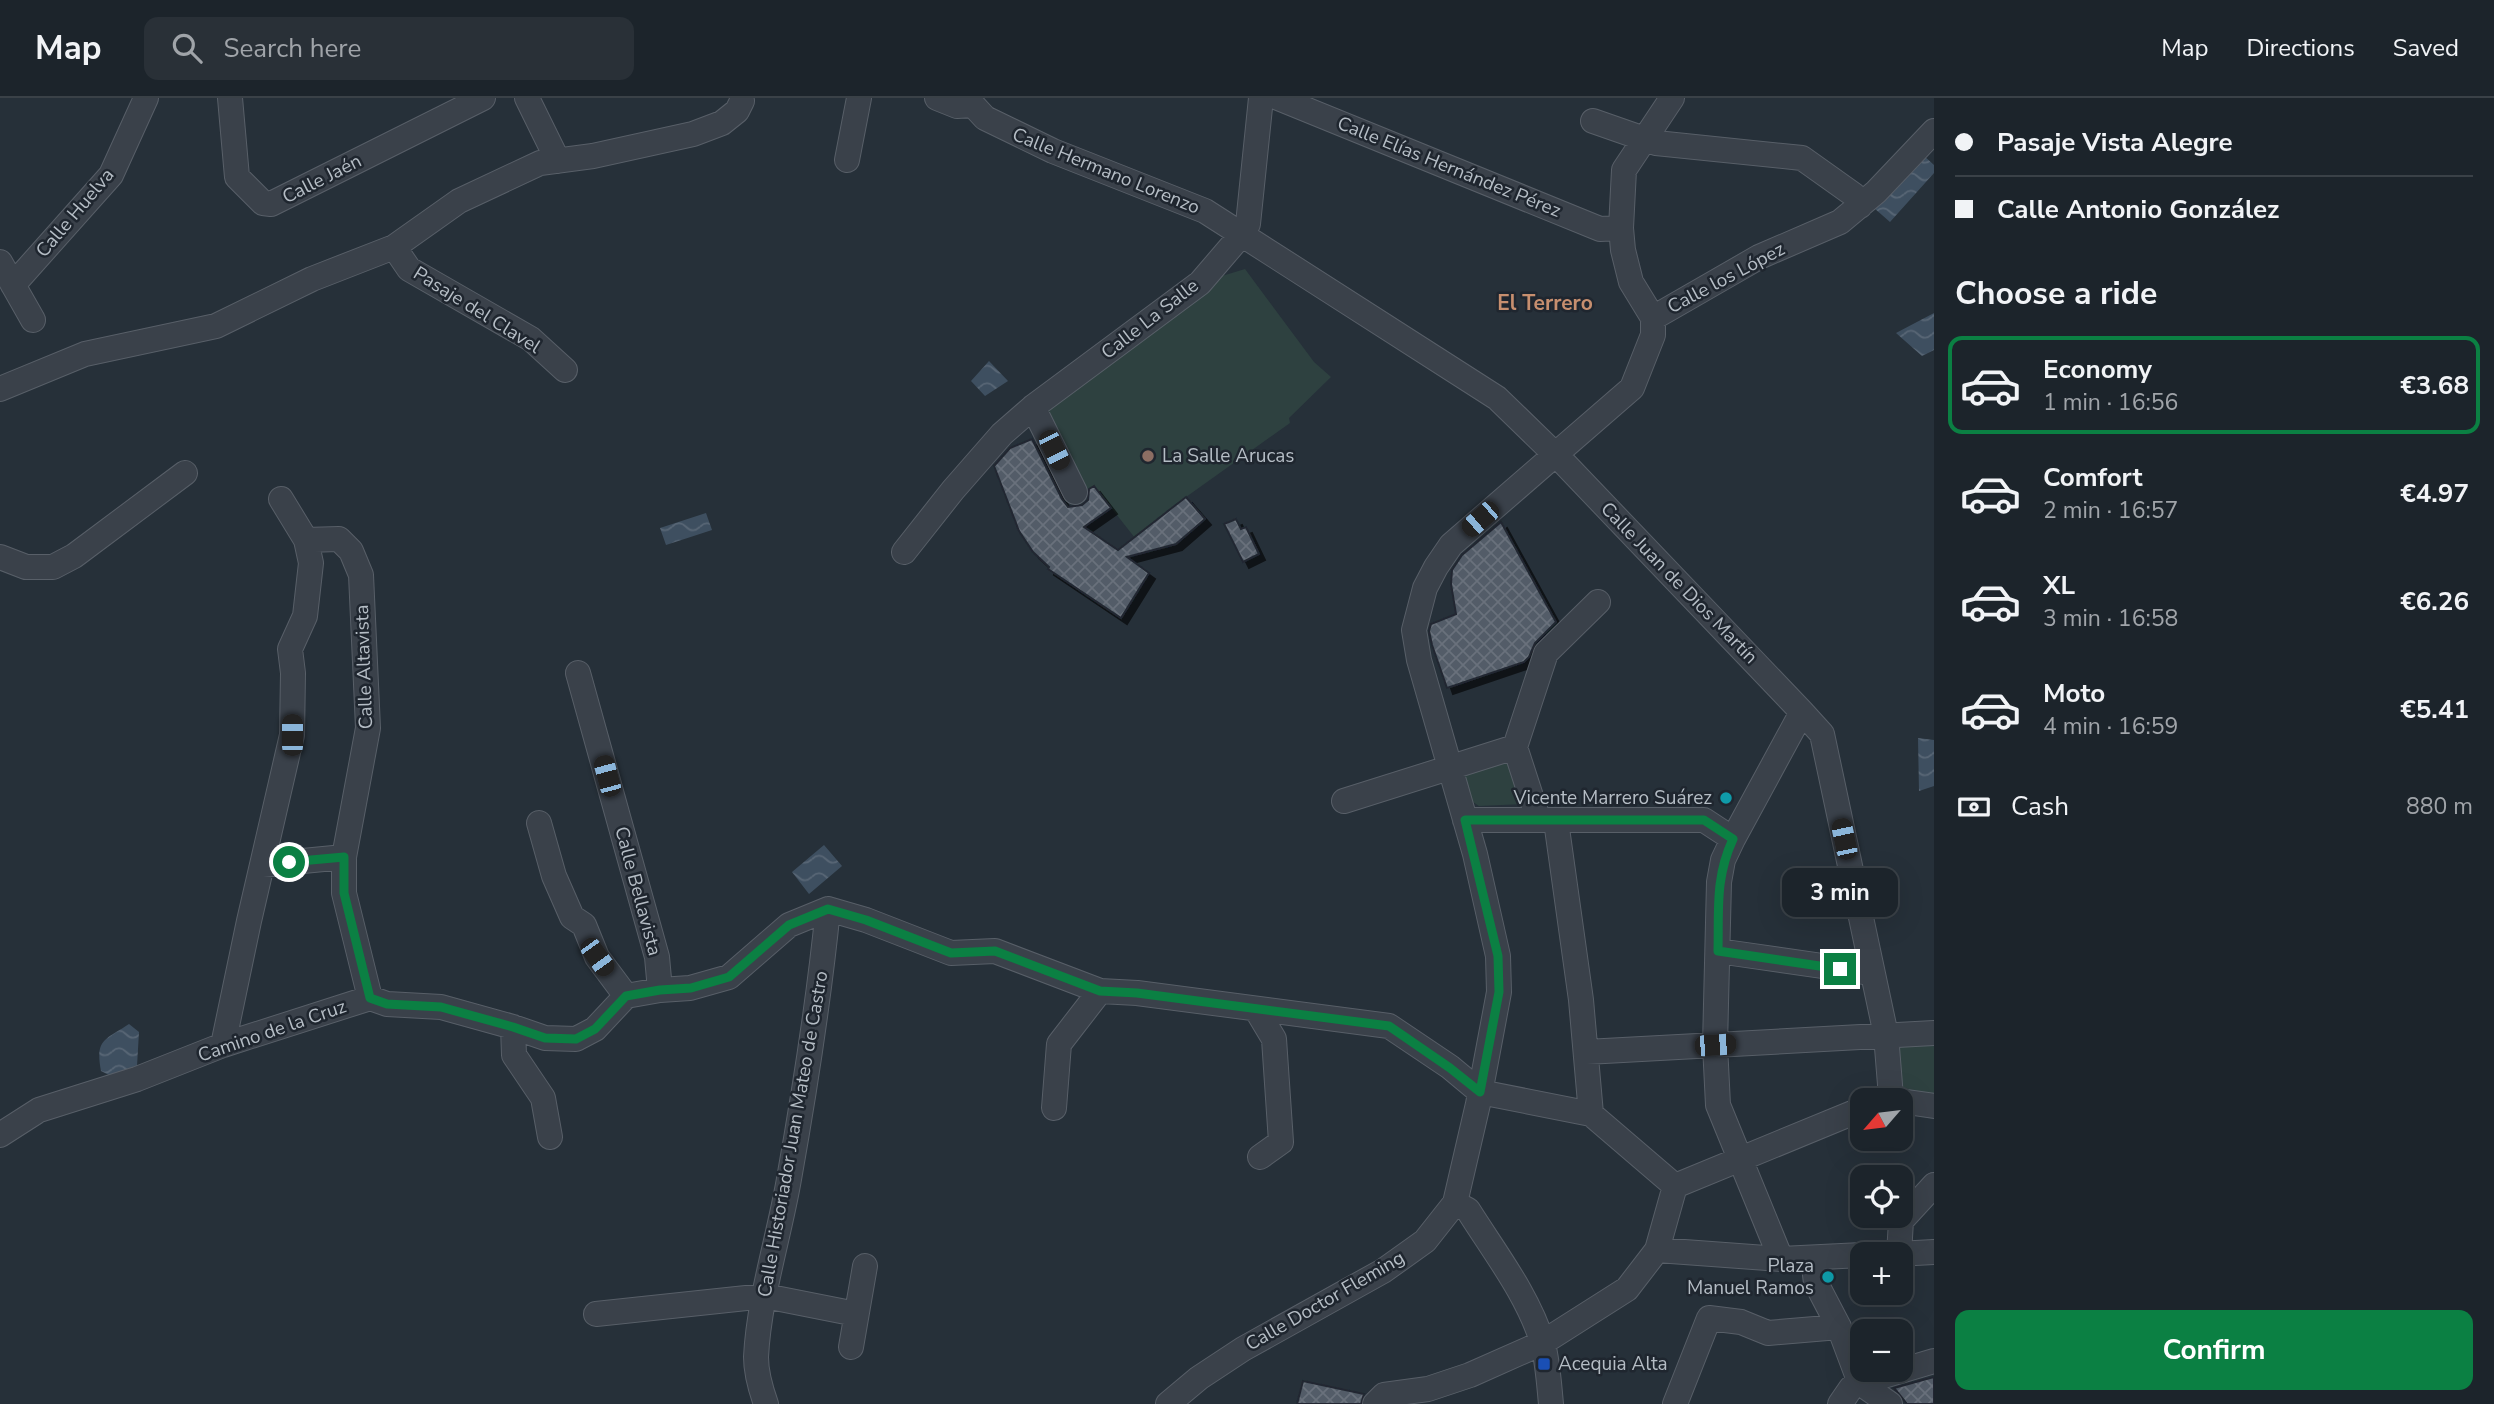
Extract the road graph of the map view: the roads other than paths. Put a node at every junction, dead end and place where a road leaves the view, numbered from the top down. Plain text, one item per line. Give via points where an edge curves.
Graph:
1 (146, 98) edge
2 (230, 98) edge
3 (483, 98) edge
4 (527, 98) edge
5 (859, 98) edge
6 (937, 98) edge
7 (1261, 98) edge
8 (1278, 98) edge
9 (1672, 98) edge
10 (744, 99) edge
11 (977, 101) edge
12 (1593, 121) dead end
13 (1934, 131) edge
14 (1644, 139) junction
15 (847, 160) dead end
16 (558, 161) junction
17 (1860, 206) junction
18 (1621, 228) junction
19 (1242, 234) junction
20 (394, 247) junction
21 (0, 262) edge
22 (13, 285) junction
23 (1653, 318) junction
24 (33, 320) dead end
25 (565, 370) dead end
26 (0, 388) edge
27 (1033, 407) junction
28 (1556, 455) junction
29 (185, 473) dead end
30 (1075, 492) dead end
31 (281, 499) dead end
32 (306, 540) junction
33 (904, 552) dead end
34 (0, 557) edge
35 (1598, 602) dead end
36 (578, 673) dead end
37 (1801, 712) junction
38 (1515, 747) junction
39 (1450, 767) junction
40 (1344, 801) dead end
41 (1547, 819) junction
42 (1465, 820) junction
43 (539, 823) dead end
44 (1733, 839) junction
45 (344, 857) junction
46 (262, 865) junction
47 (828, 909) junction
48 (1718, 951) junction
49 (1872, 971) junction
50 (660, 990) junction
51 (1100, 991) junction
52 (626, 996) junction
53 (370, 998) junction
54 (1256, 1009) junction
55 (513, 1027) junction
56 (1934, 1033) edge
57 (1886, 1035) junction
58 (223, 1045) junction
59 (1715, 1045) junction
60 (1586, 1052) junction
61 (1892, 1088) edge
62 (1480, 1092) junction
63 (1913, 1103) edge
64 (1934, 1107) edge
65 (1054, 1108) dead end
66 (1591, 1114) junction
67 (1850, 1114) edge
68 (0, 1135) edge
69 (551, 1137) dead end
70 (1260, 1157) dead end
71 (1740, 1159) junction
72 (1934, 1185) edge
73 (1675, 1186) junction
74 (1455, 1203) junction
75 (1900, 1242) edge
76 (1657, 1250) junction
77 (1934, 1252) edge
78 (1913, 1253) edge
79 (1850, 1256) edge
80 (1813, 1258) junction
81 (1781, 1259) junction
82 (865, 1266) dead end
83 (765, 1296) junction
84 (596, 1314) dead end
85 (856, 1314) junction
86 (1839, 1327) junction
87 (1542, 1343) junction
88 (851, 1347) dead end
89 (1934, 1361) edge
90 (1860, 1383) junction
91 (1379, 1399) edge
92 (766, 1404) edge
93 (1168, 1404) edge
94 (1551, 1404) edge
95 (1675, 1404) edge
96 (1840, 1404) edge
97 (1890, 1404) edge

1 - 22 street, Calle Huelva via 111,176
2 - 3 street, Calle Jaén via 237,177 263,203 271,204
4 - 16 street
5 - 15 street
6 - 11 street via 957,106
7 - 19 street via 1248,224
8 - 18 street, Calle Elías Hernández Pérez via 1600,229
9 - 14 street
10 - 16 street via 722,123 693,134
11 - 19 street, Calle Hermano Lorenzo via 985,118 1000,127 1205,211
12 - 14 street
13 - 17 street, Calle los López
14 - 17 street via 1802,158 1854,195
14 - 18 street via 1624,170
16 - 20 street via 540,163 459,201
17 - 23 street, Calle los López via 1840,222 1759,257
18 - 23 street via 1631,282
19 - 27 street, Calle La Salle via 1199,283
19 - 28 street via 1497,398
20 - 25 street, Pasaje del Clavel via 408,269 531,339
20 - 26 street via 312,279 216,326 85,354
21 - 22 street
22 - 24 street
23 - 28 street, Calle los López via 1653,335 1632,387
27 - 30 street
27 - 33 street, Calle La Salle via 1002,434
28 - 37 street, Calle Juan de Dios Martín
28 - 39 street, Calle Doctor Fleming via 1451,545 1425,588 1414,630
29 - 34 street via 53,567 26,567
31 - 32 street
32 - 45 street, Calle Altavista via 339,539 351,551 361,575 368,728
32 - 46 street via 311,562 305,616 290,649 292,735
35 - 38 street via 1546,653
36 - 50 street, Calle Bellavista via 657,957
37 - 44 street
37 - 49 street, Calle Juan de Dios Martín via 1822,734
38 - 39 street
38 - 41 street
39 - 40 street
39 - 42 street, Calle Doctor Fleming
41 - 42 street
41 - 44 street via 1704,820
41 - 60 street via 1581,1000
42 - 62 street, Calle Doctor Fleming via 1498,956 1499,992
43 - 52 street via 572,917 584,925 597,957
44 - 48 street via 1719,882
45 - 46 street
45 - 53 street, Calle Altavista via 344,893
46 - 58 street
47 - 50 street via 789,925 729,977 691,988
47 - 51 street via 951,953 995,951
47 - 83 street, Calle Historiador Juan Mateo de Castro via 791,1167
48 - 49 street
48 - 59 street
49 - 57 street, Calle Juan de Dios Martín
50 - 52 street
51 - 54 street
51 - 65 street via 1059,1044
52 - 55 street, Camino de la Cruz via 595,1029 576,1039 545,1038
53 - 55 street, Camino de la Cruz via 387,1004 441,1007
53 - 58 street, Camino de la Cruz
54 - 62 street via 1389,1026
54 - 70 street via 1274,1039 1281,1142
55 - 69 street via 514,1055 542,1098
56 - 57 street
57 - 59 street
57 - 61 street, Calle Juan de Dios Martín
58 - 68 street, Camino de la Cruz via 39,1110
59 - 60 street
59 - 71 street via 1718,1105
60 - 66 street
62 - 66 street
62 - 74 street, Calle Doctor Fleming
63 - 64 street
66 - 73 street
67 - 71 street
71 - 73 street
71 - 81 street
72 - 75 street via 1901,1221
73 - 76 street
74 - 87 street via 1468,1210 1522,1295
74 - 93 street, Calle Doctor Fleming via 1425,1241 1383,1271 1243,1349
76 - 81 street
76 - 87 street via 1628,1289
77 - 78 street
79 - 80 street
80 - 81 street
80 - 86 street via 1816,1283
82 - 85 street
83 - 84 street
83 - 85 street
83 - 92 street, Calle Historiador Juan Mateo de Castro via 756,1359
85 - 88 street
86 - 90 street
86 - 95 street via 1768,1334 1741,1322 1709,1318
87 - 91 street via 1470,1375
87 - 94 street
89 - 90 street
90 - 96 street
90 - 97 street

